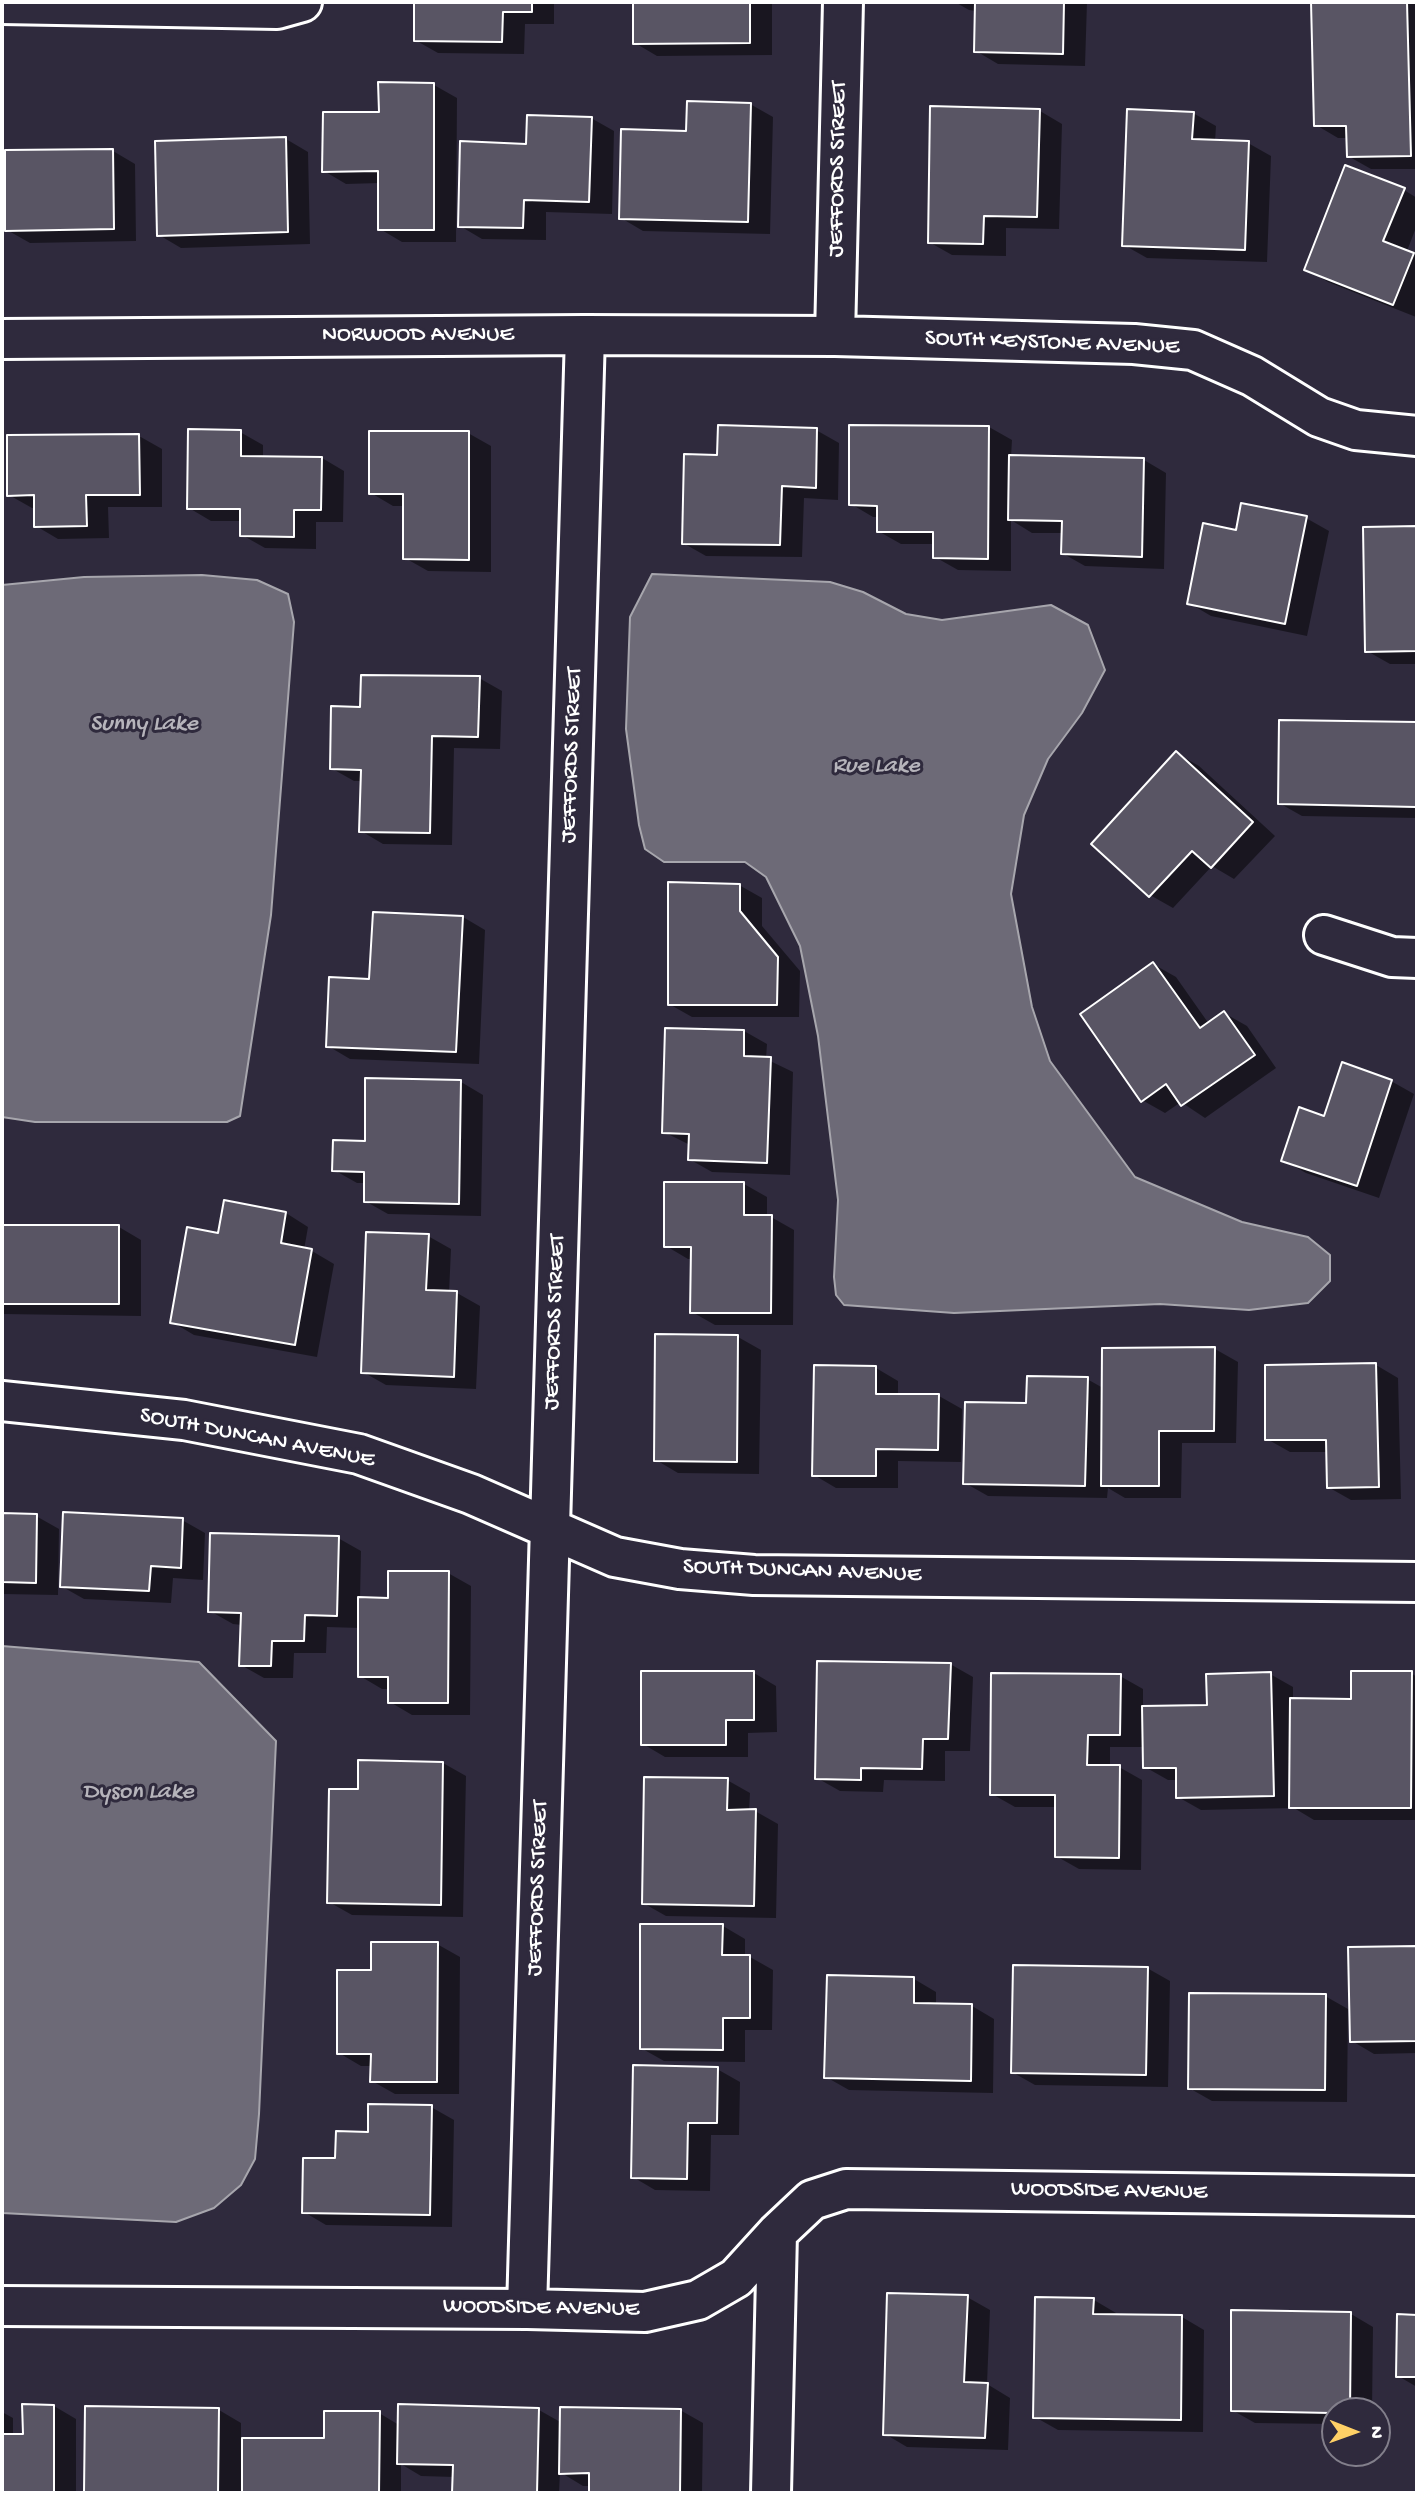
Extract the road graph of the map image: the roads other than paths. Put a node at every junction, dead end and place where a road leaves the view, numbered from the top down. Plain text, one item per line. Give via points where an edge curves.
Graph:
1 (302, 2) edge
2 (843, 2) edge
3 (2, 4) edge
4 (585, 335) junction
5 (835, 336) junction
6 (2, 339) edge
7 (1417, 436) edge
8 (1324, 935) dead end
9 (1417, 958) edge
10 (2, 1401) edge
11 (550, 1530) junction
12 (1417, 1582) edge
13 (1417, 2196) edge
14 (777, 2233) junction
15 (2, 2306) edge
16 (527, 2309) junction
17 (771, 2493) edge

1 - 3 street via 277,9
2 - 5 street, JEFFORDS STREET
4 - 5 street, NORWOOD AVENUE
4 - 6 street, NORWOOD AVENUE
4 - 11 street, JEFFORDS STREET
5 - 7 street, SOUTH KEYSTONE AVENUE via 1134,344 1193,350 1252,376 1319,417 1356,430
8 - 9 street via 1392,957
10 - 11 street, SOUTH DUNCAN AVENUE via 184,1420 359,1454 471,1494
11 - 12 street, SOUTH DUNCAN AVENUE via 615,1557 680,1569 754,1575
11 - 16 street, JEFFORDS STREET
13 - 14 street, WOODSIDE AVENUE via 846,2189 812,2200
14 - 16 street, WOODSIDE AVENUE via 736,2278 698,2300 645,2312
14 - 17 street
15 - 16 street, WOODSIDE AVENUE

